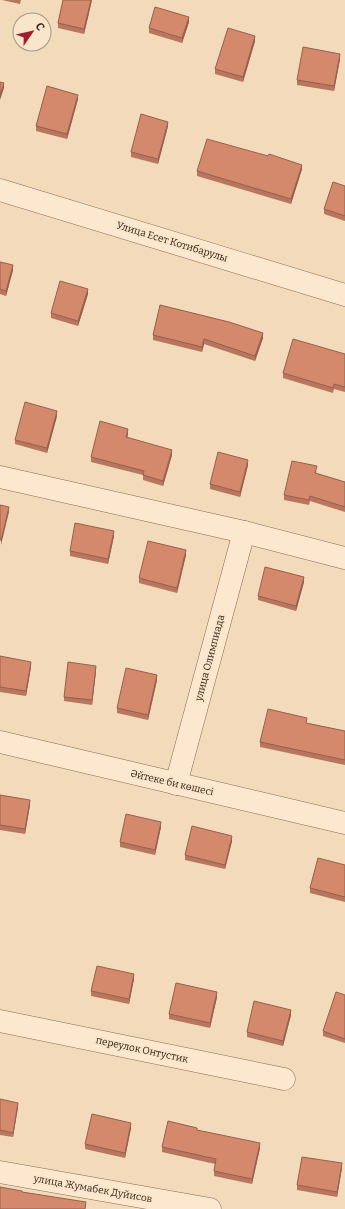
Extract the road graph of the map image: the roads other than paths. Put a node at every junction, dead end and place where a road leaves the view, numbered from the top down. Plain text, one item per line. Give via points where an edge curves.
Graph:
1 (0, 190) edge
2 (345, 295) edge
3 (0, 477) edge
4 (244, 532) junction
5 (345, 558) edge
6 (0, 742) edge
7 (176, 784) junction
8 (345, 823) edge
9 (0, 1021) edge
10 (284, 1079) dead end
11 (0, 1172) edge
12 (210, 1209) edge

1 - 2 street, Улица Есет Котибарулы
3 - 4 street
4 - 5 street
4 - 7 street, улица Олимпиада
6 - 7 street, Әйтеке би көшесі
7 - 8 street, Әйтеке би көшесі
9 - 10 street, переулок Онтустик
11 - 12 street, улица Жумабек Дуйисов

